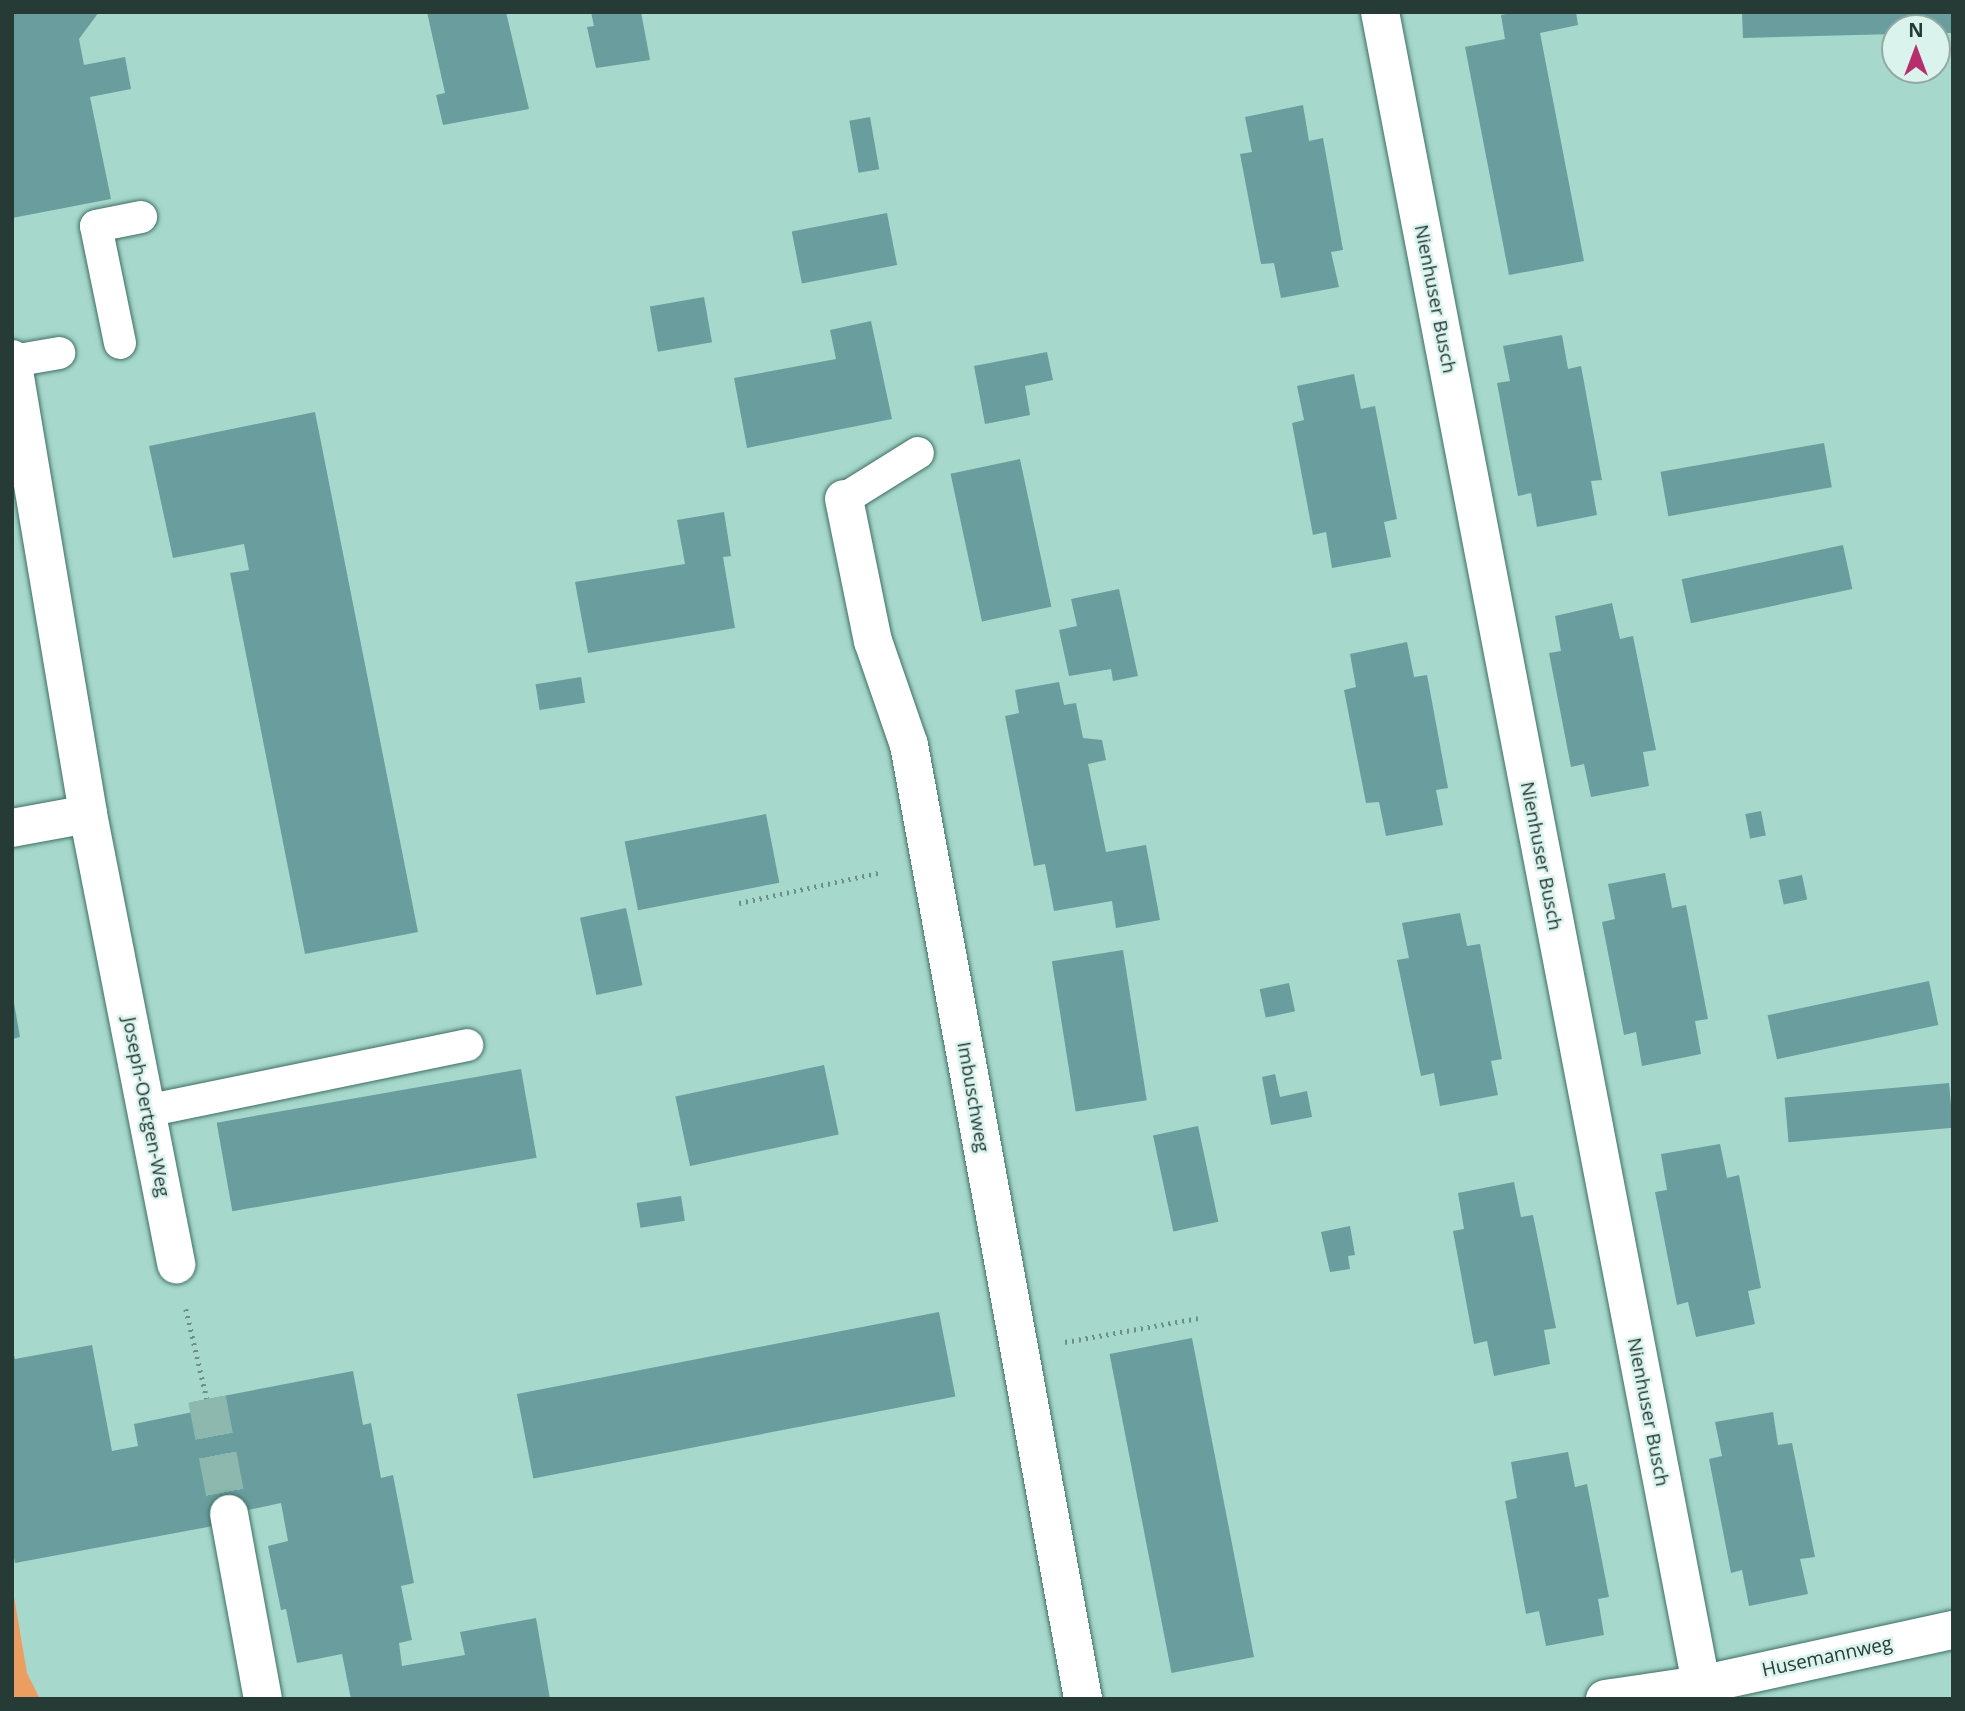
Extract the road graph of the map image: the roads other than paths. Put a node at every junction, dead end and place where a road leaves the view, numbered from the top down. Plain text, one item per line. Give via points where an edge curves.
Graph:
1 (1380, 12) edge
2 (141, 216) dead end
3 (120, 343) dead end
4 (58, 353) dead end
5 (12, 360) edge
6 (918, 453) dead end
7 (844, 499) joint
8 (88, 814) junction
9 (12, 828) edge
10 (467, 1045) dead end
11 (146, 1111) junction
12 (176, 1264) road end
13 (229, 1514) tunnel mouth
14 (1953, 1630) edge
15 (1702, 1692) edge
16 (263, 1699) edge
17 (1083, 1699) edge
18 (1605, 1699) edge

1 - 15 street, Nienhuser Busch
2 - 3 lane via 96,226
4 - 5 lane
5 - 8 street, Joseph-Oertgen-Weg
6 - 7 lane
7 - 17 street, Imbuschweg via 873,640 909,744
8 - 9 street
8 - 11 street, Joseph-Oertgen-Weg
10 - 11 lane
11 - 12 street, Joseph-Oertgen-Weg
13 - 16 street
14 - 15 street, Husemannweg
15 - 18 street, Husemannweg

